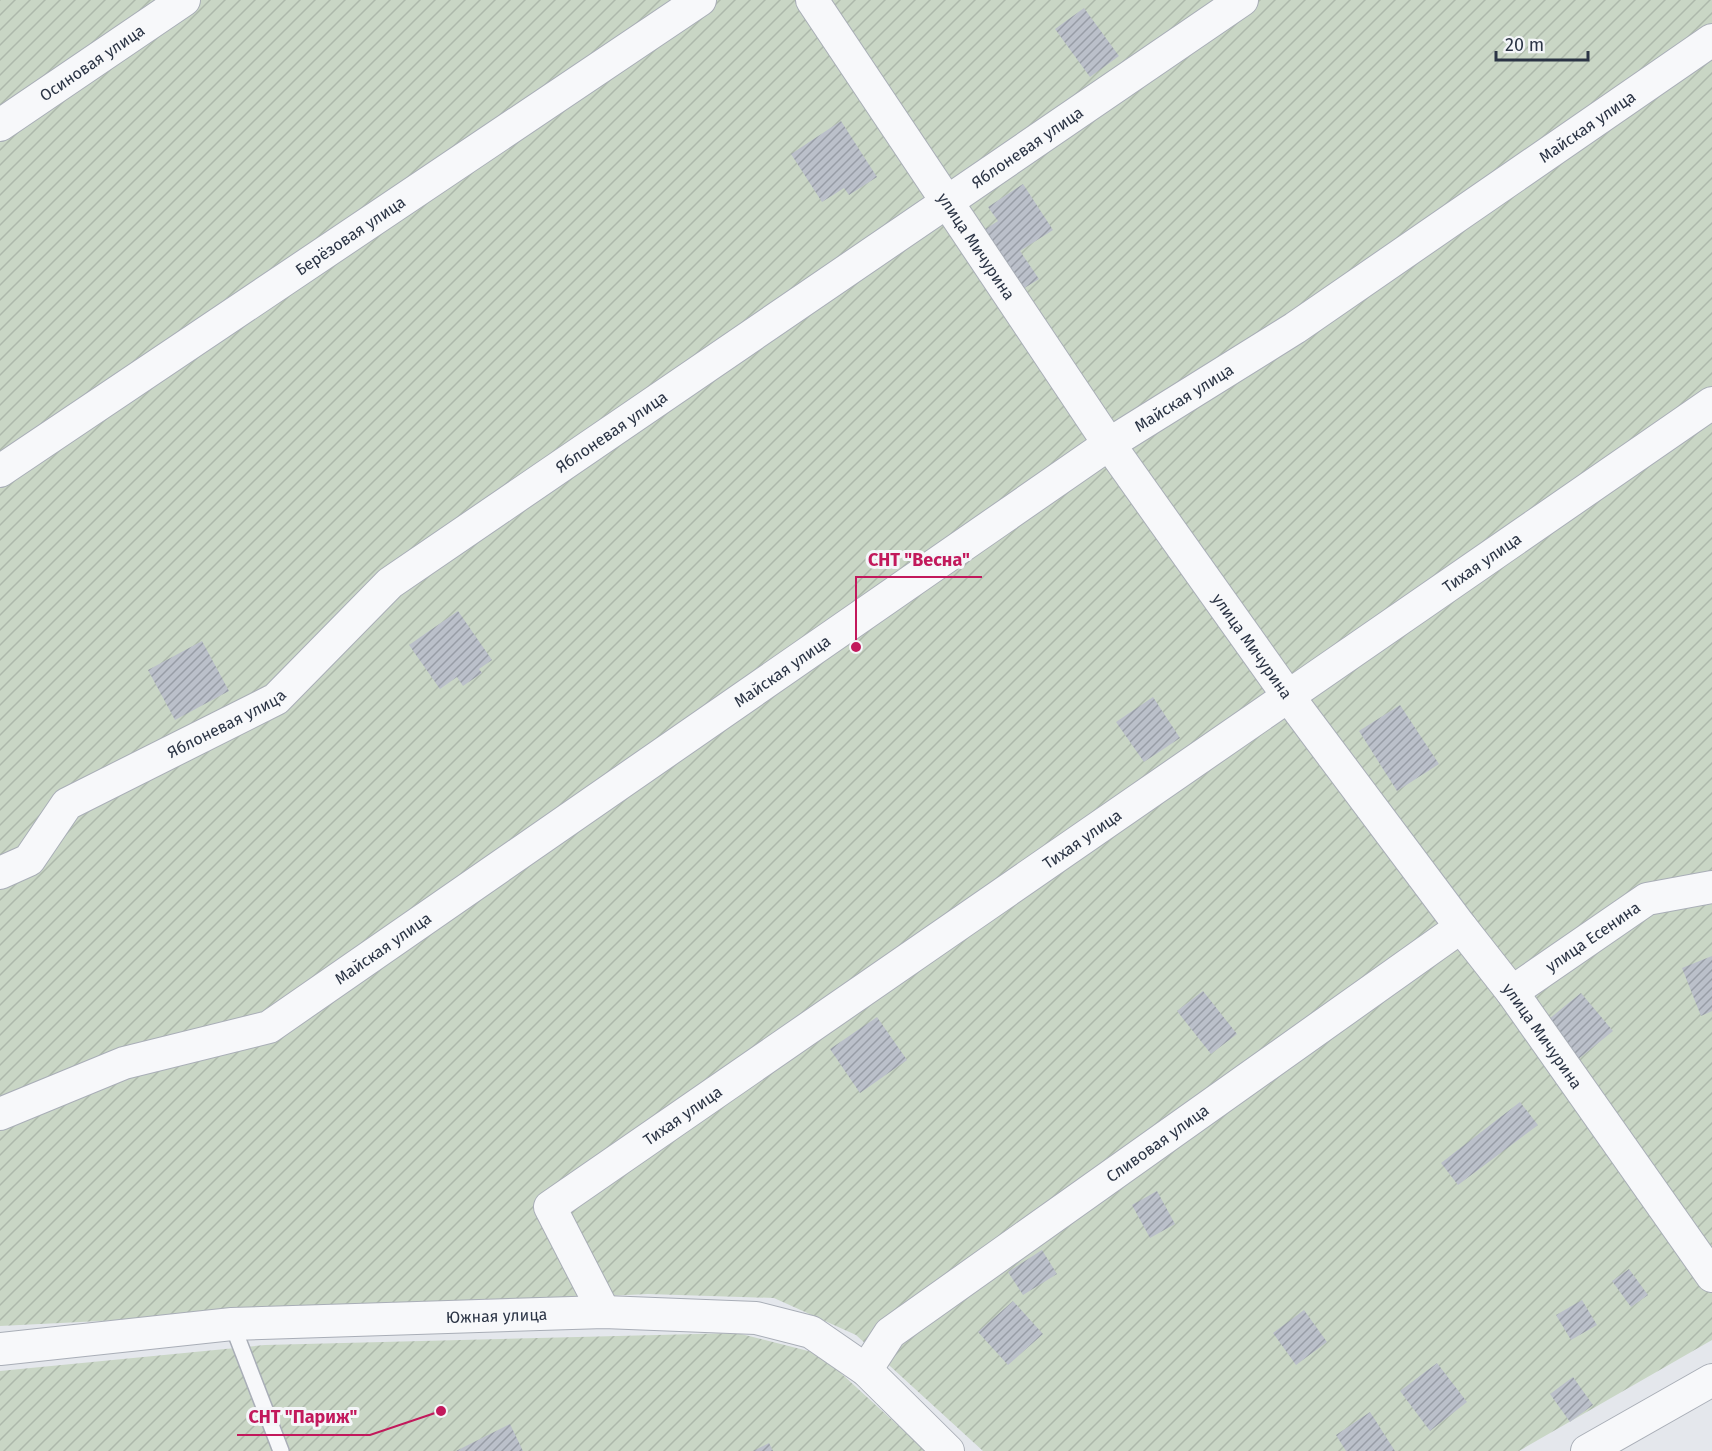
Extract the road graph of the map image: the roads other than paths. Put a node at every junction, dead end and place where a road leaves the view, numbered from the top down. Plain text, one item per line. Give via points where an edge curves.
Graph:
1 (184, 0) edge
2 (700, 0) edge
3 (813, 0) edge
4 (1242, 0) edge
5 (1712, 40) edge
6 (0, 125) edge
7 (948, 201) junction
8 (1712, 403) edge
9 (1109, 444) junction
10 (0, 471) edge
11 (1288, 696) junction
12 (0, 873) edge
13 (1712, 887) edge
14 (1461, 927) junction
15 (1512, 992) junction
16 (0, 1114) edge
17 (1712, 1276) edge
18 (604, 1312) junction
19 (232, 1324) junction
20 (0, 1349) edge
21 (866, 1370) junction
22 (1712, 1380) edge
23 (281, 1451) edge
24 (948, 1451) edge
25 (1587, 1451) edge

1 - 6 street, Осиновая улица
2 - 10 street, Берёзовая улица
3 - 7 street, улица Мичурина
4 - 7 street, Яблоневая улица
5 - 9 street, Майская улица via 1295,328
7 - 9 street, улица Мичурина
7 - 12 street, Яблоневая улица via 390,583 276,699 67,804 28,860
8 - 11 street, Тихая улица
9 - 11 street, улица Мичурина
9 - 16 street, Майская улица via 269,1027 124,1062
11 - 14 street, улица Мичурина
11 - 18 street, Тихая улица via 550,1207
13 - 15 street, улица Есенина via 1647,899
14 - 15 street, улица Мичурина
14 - 21 street, Сливовая улица via 891,1333
15 - 17 street, улица Мичурина
18 - 19 street, Южная улица
18 - 21 street, Южная улица via 756,1318 811,1332
19 - 20 street, Южная улица
19 - 23 lane
21 - 24 street, Южная улица
22 - 25 street

